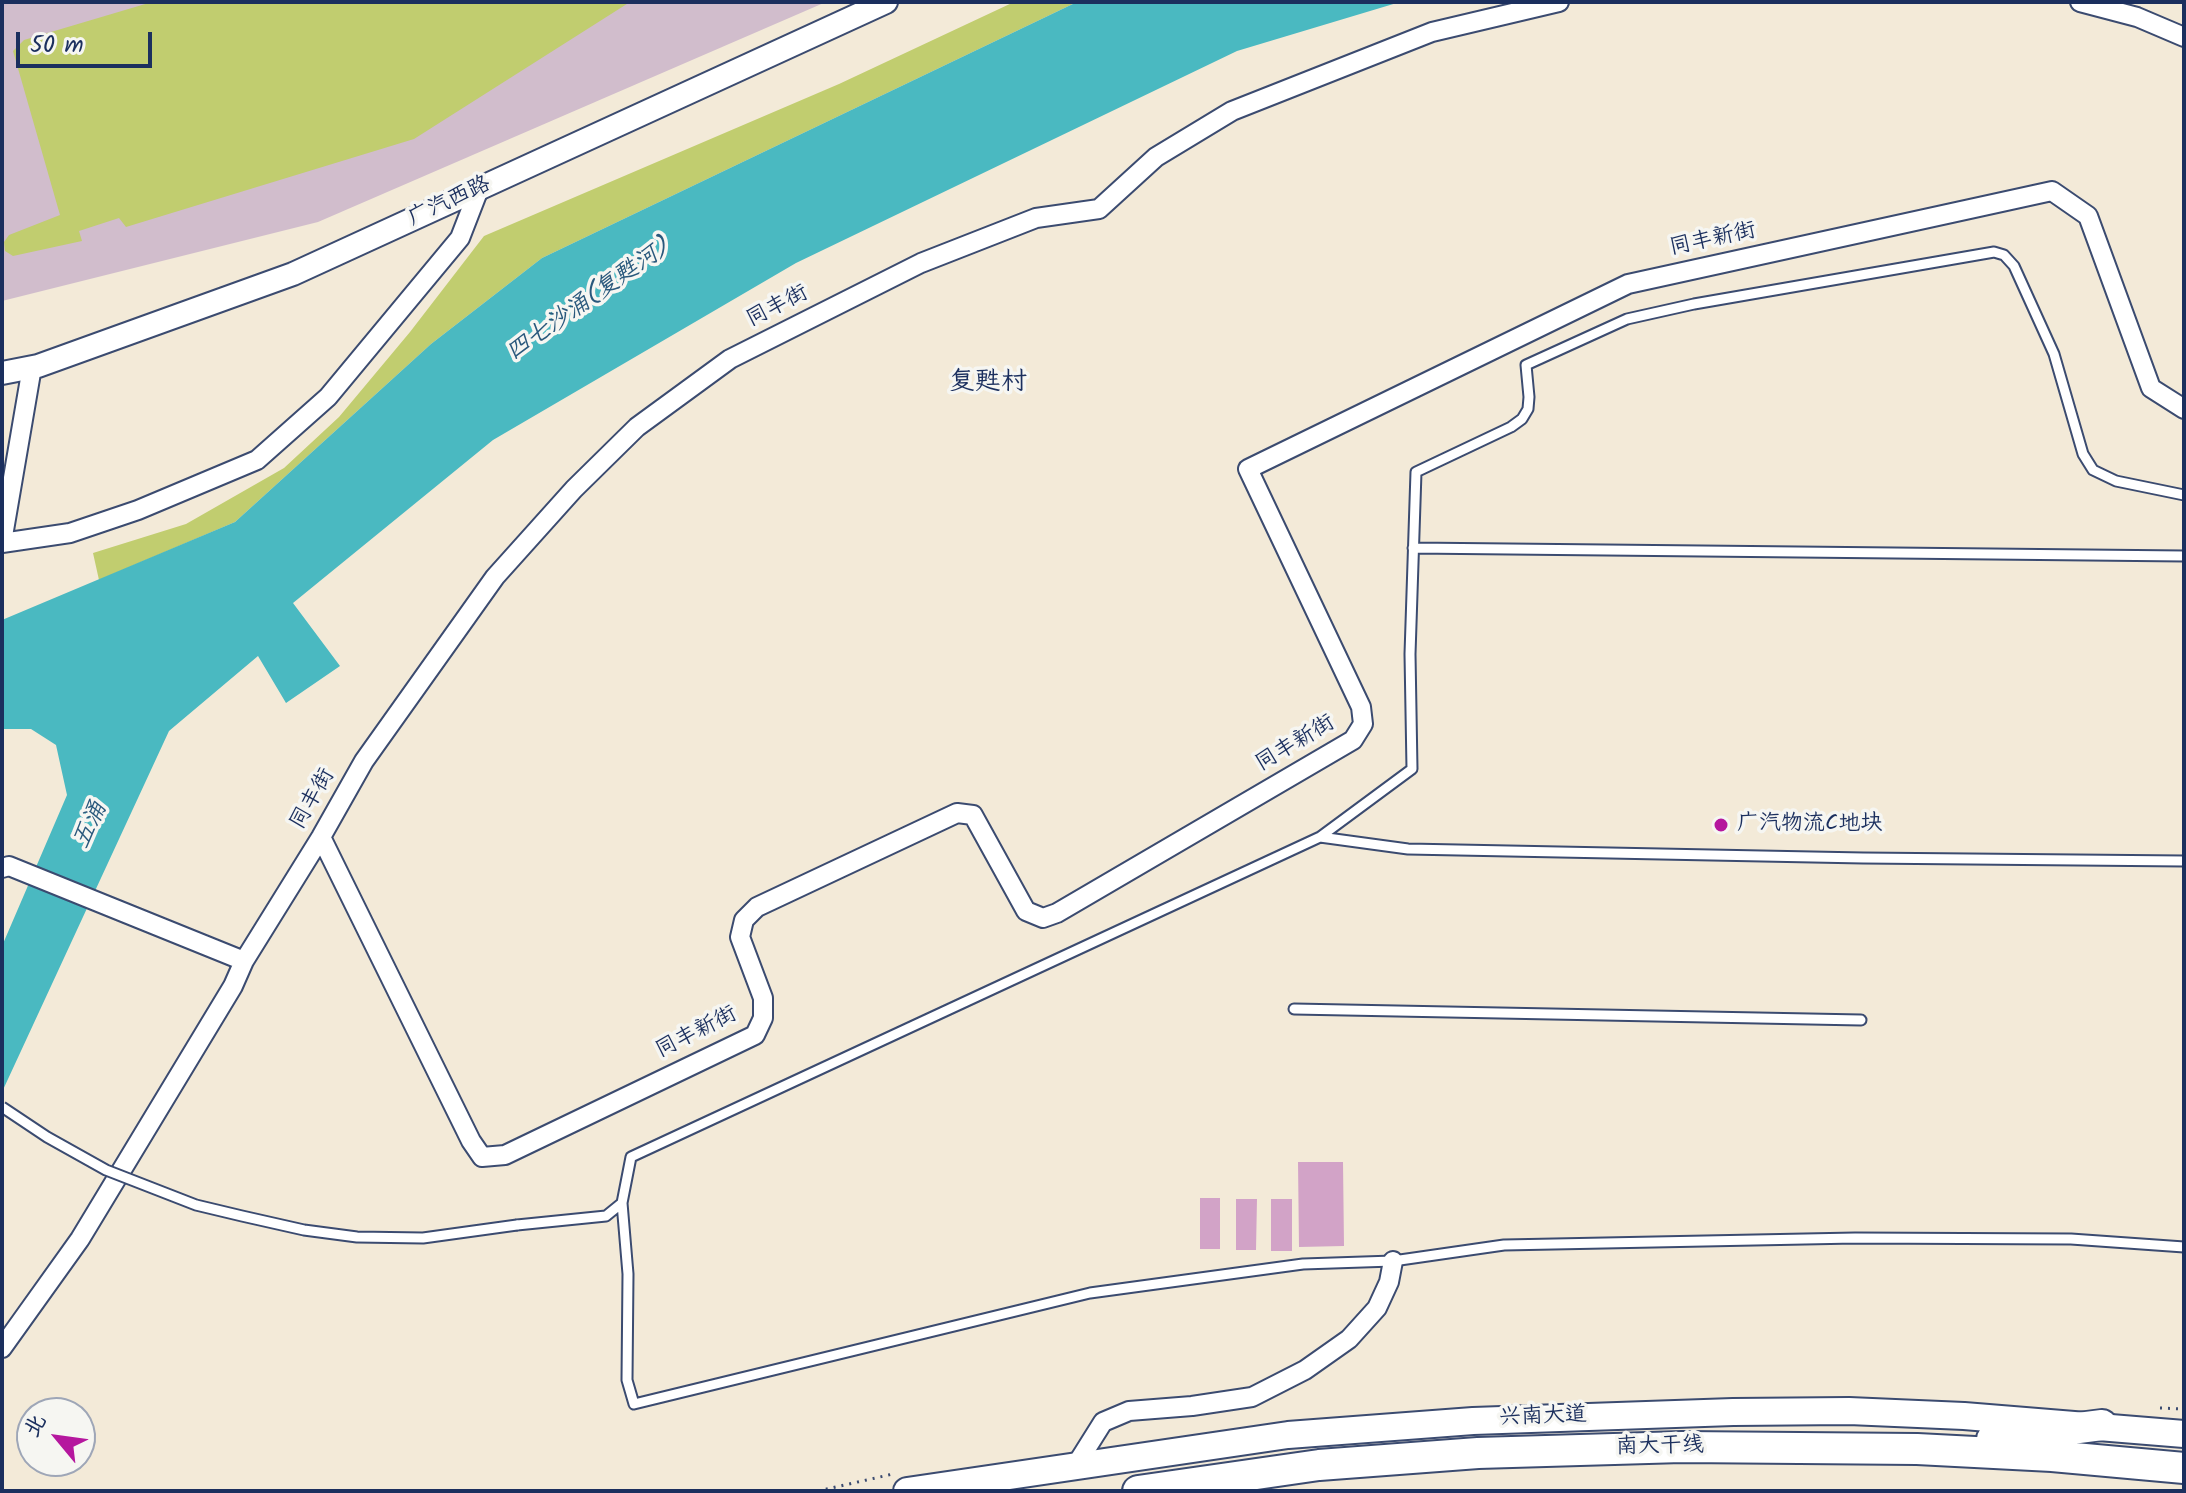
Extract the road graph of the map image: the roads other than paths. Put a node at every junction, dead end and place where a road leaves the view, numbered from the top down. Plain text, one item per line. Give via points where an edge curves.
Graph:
1 (886, 2) edge
2 (1559, 2) edge
3 (2080, 2) edge
4 (2184, 37) edge
5 (479, 189) junction
6 (32, 367) junction
7 (2, 373) edge
8 (2184, 409) edge
9 (2184, 495) edge
10 (2, 542) edge
11 (1413, 548) junction
12 (2184, 556) edge
13 (321, 837) junction
14 (1320, 837) junction
15 (2184, 861) edge
16 (6, 867) edge
17 (244, 961) junction
18 (1294, 1009) dead end
19 (1861, 1020) dead end
20 (2, 1107) edge
21 (622, 1203) junction
22 (2184, 1247) edge
23 (1393, 1261) junction
24 (2, 1348) edge
25 (2102, 1425) junction
26 (2184, 1434) edge
27 (1917, 1449) junction
28 (1076, 1465) junction
29 (2184, 1468) edge
30 (907, 1491) edge
31 (1138, 1491) edge

1 - 5 street, 广汽西路
2 - 13 street, 同丰街 via 1432,32 1232,111 1156,157 1099,209 1036,218 921,263 730,359 637,427 495,577 364,761
3 - 4 street
5 - 6 street, 广汽西路 via 293,274
5 - 10 street via 460,238 328,397 257,460 70,533
6 - 7 street, 广汽西路
6 - 10 street
8 - 13 street, 同丰新街 via 2151,388 2088,216 2052,191 1628,284 1248,469 1361,707 1363,724 1353,740 1043,918 1026,911 973,815 957,813 757,907 744,920 740,937 763,998 763,1018 755,1035 505,1155 482,1157 471,1141
9 - 11 lane via 2116,481 2093,470 2083,454 2054,354 2014,266 1994,252 1627,319 1526,365 1529,397 1522,419 1416,472
11 - 12 lane
11 - 14 lane via 1412,769
13 - 17 street, 同丰街
14 - 15 lane via 1408,849
14 - 21 lane via 631,1157
16 - 17 street
17 - 24 street, 同丰街 via 80,1239
18 - 19 lane
20 - 21 lane, bridge via 106,1170 196,1205 304,1230 423,1238 606,1216
21 - 23 lane via 627,1380 634,1404 1090,1293 1303,1264
22 - 23 lane via 2071,1239 1855,1238 1504,1245
23 - 28 street via 1377,1308 1349,1339 1305,1370 1252,1397 1129,1411 1103,1422
25 - 26 main road, 兴南大道
25 - 27 highway
25 - 28 main road, 兴南大道 via 1849,1411 1592,1416 1288,1435
27 - 29 highway, 南大干线
27 - 31 highway, 南大干线 via 1682,1447 1478,1453 1319,1465
28 - 30 main road, 兴南大道

